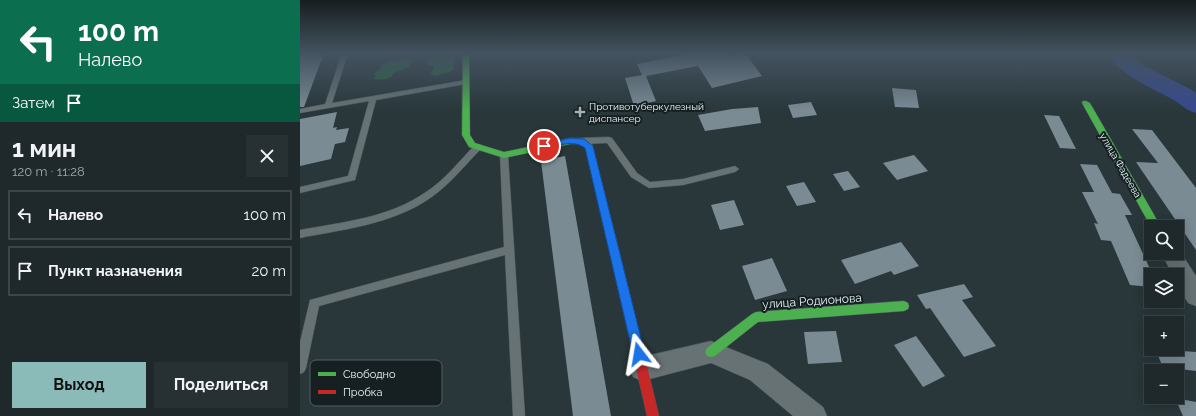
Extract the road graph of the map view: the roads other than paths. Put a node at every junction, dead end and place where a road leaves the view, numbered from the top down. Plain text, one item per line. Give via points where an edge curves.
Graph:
1 (339, 72) edge
2 (466, 72) edge
3 (466, 82) junction
4 (373, 98) junction
5 (1086, 103) dead end
6 (328, 105) junction
7 (300, 111) edge
8 (581, 141) junction
9 (478, 147) junction
10 (504, 155) junction
11 (735, 169) dead end
12 (300, 190) edge
13 (1152, 220) edge
14 (300, 234) edge
15 (508, 250) junction
16 (1175, 260) edge
17 (1196, 296) edge
18 (904, 306) dead end
19 (711, 352) junction
20 (300, 368) edge
21 (642, 369) junction
22 (519, 416) edge
23 (653, 416) edge
24 (814, 416) edge

1 - 6 lane
2 - 3 street
3 - 4 lane
3 - 9 street via 466,134 472,145
4 - 6 lane
4 - 12 lane via 352,178
5 - 13 street, улица Фадеева
6 - 7 lane
8 - 10 street via 570,140
8 - 11 lane via 609,140 634,175 649,185 683,182
8 - 21 street via 589,146
9 - 10 street
9 - 14 lane via 434,191 406,208 377,218
10 - 15 lane
15 - 20 lane via 314,303
15 - 22 lane
16 - 17 street
18 - 19 street, улица Родионова via 756,317
19 - 21 street
19 - 24 street via 759,372
21 - 23 street

